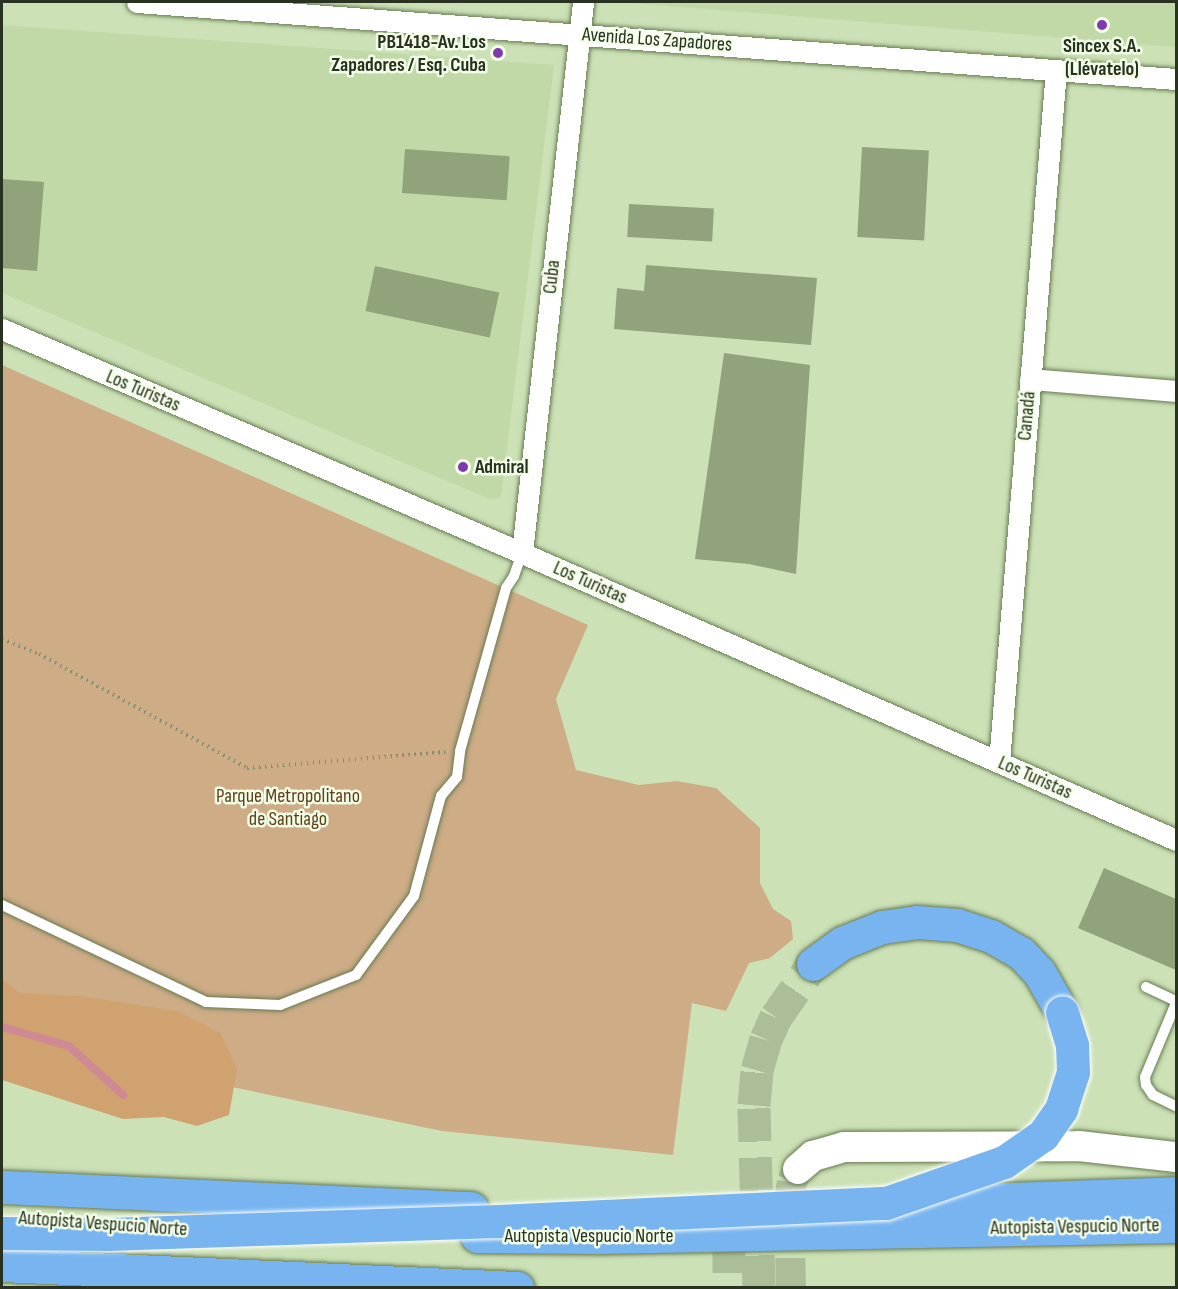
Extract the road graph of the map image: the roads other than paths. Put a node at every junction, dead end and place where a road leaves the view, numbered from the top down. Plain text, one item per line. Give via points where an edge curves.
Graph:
1 (137, 2) edge
2 (583, 2) edge
3 (579, 34) junction
4 (1056, 70) junction
5 (1176, 79) edge
6 (2, 329) edge
7 (1030, 379) junction
8 (1176, 391) edge
9 (522, 553) junction
10 (999, 762) junction
11 (1176, 840) edge
12 (2, 905) edge
13 (813, 964) tunnel mouth
14 (1146, 987) dead end
15 (1176, 1002) edge
16 (1176, 1106) edge
17 (1176, 1157) edge
18 (798, 1169) tunnel mouth
19 (2, 1187) edge
20 (1176, 1193) edge
21 (886, 1203) junction
22 (482, 1208) dead end
23 (2, 1217) edge
24 (1176, 1217) edge
25 (1176, 1226) edge
26 (1035, 1228) junction
27 (2, 1233) edge
28 (2, 1265) edge
29 (517, 1287) edge

1 - 3 street, Avenida Los Zapadores
2 - 3 street, Cuba
3 - 4 street, Avenida Los Zapadores
3 - 9 street, Cuba
4 - 5 street, Avenida Los Zapadores
4 - 7 street, Canadá
6 - 9 street, Los Turistas
7 - 8 street
7 - 10 street, Canadá
9 - 10 street, Los Turistas
9 - 12 lane via 506,588 460,751 457,777 441,796 414,896 356,975 280,1005 206,1002
10 - 11 street, Los Turistas
13 - 21 highway, bridge via 842,943 882,927 917,922 957,925 991,936 1021,953 1039,972 1062,1012 1072,1045 1073,1072 1061,1108 1043,1135 1004,1162
14 - 15 lane
15 - 16 lane via 1144,1077 1153,1095
17 - 18 main road via 1079,1146 844,1147 813,1156
19 - 22 highway
20 - 21 highway, bridge
21 - 27 highway, bridge via 499,1221 108,1234
23 - 26 highway, Autopista Vespucio Norte via 312,1234 587,1237
24 - 26 highway
25 - 26 highway, Autopista Vespucio Norte
28 - 29 highway

